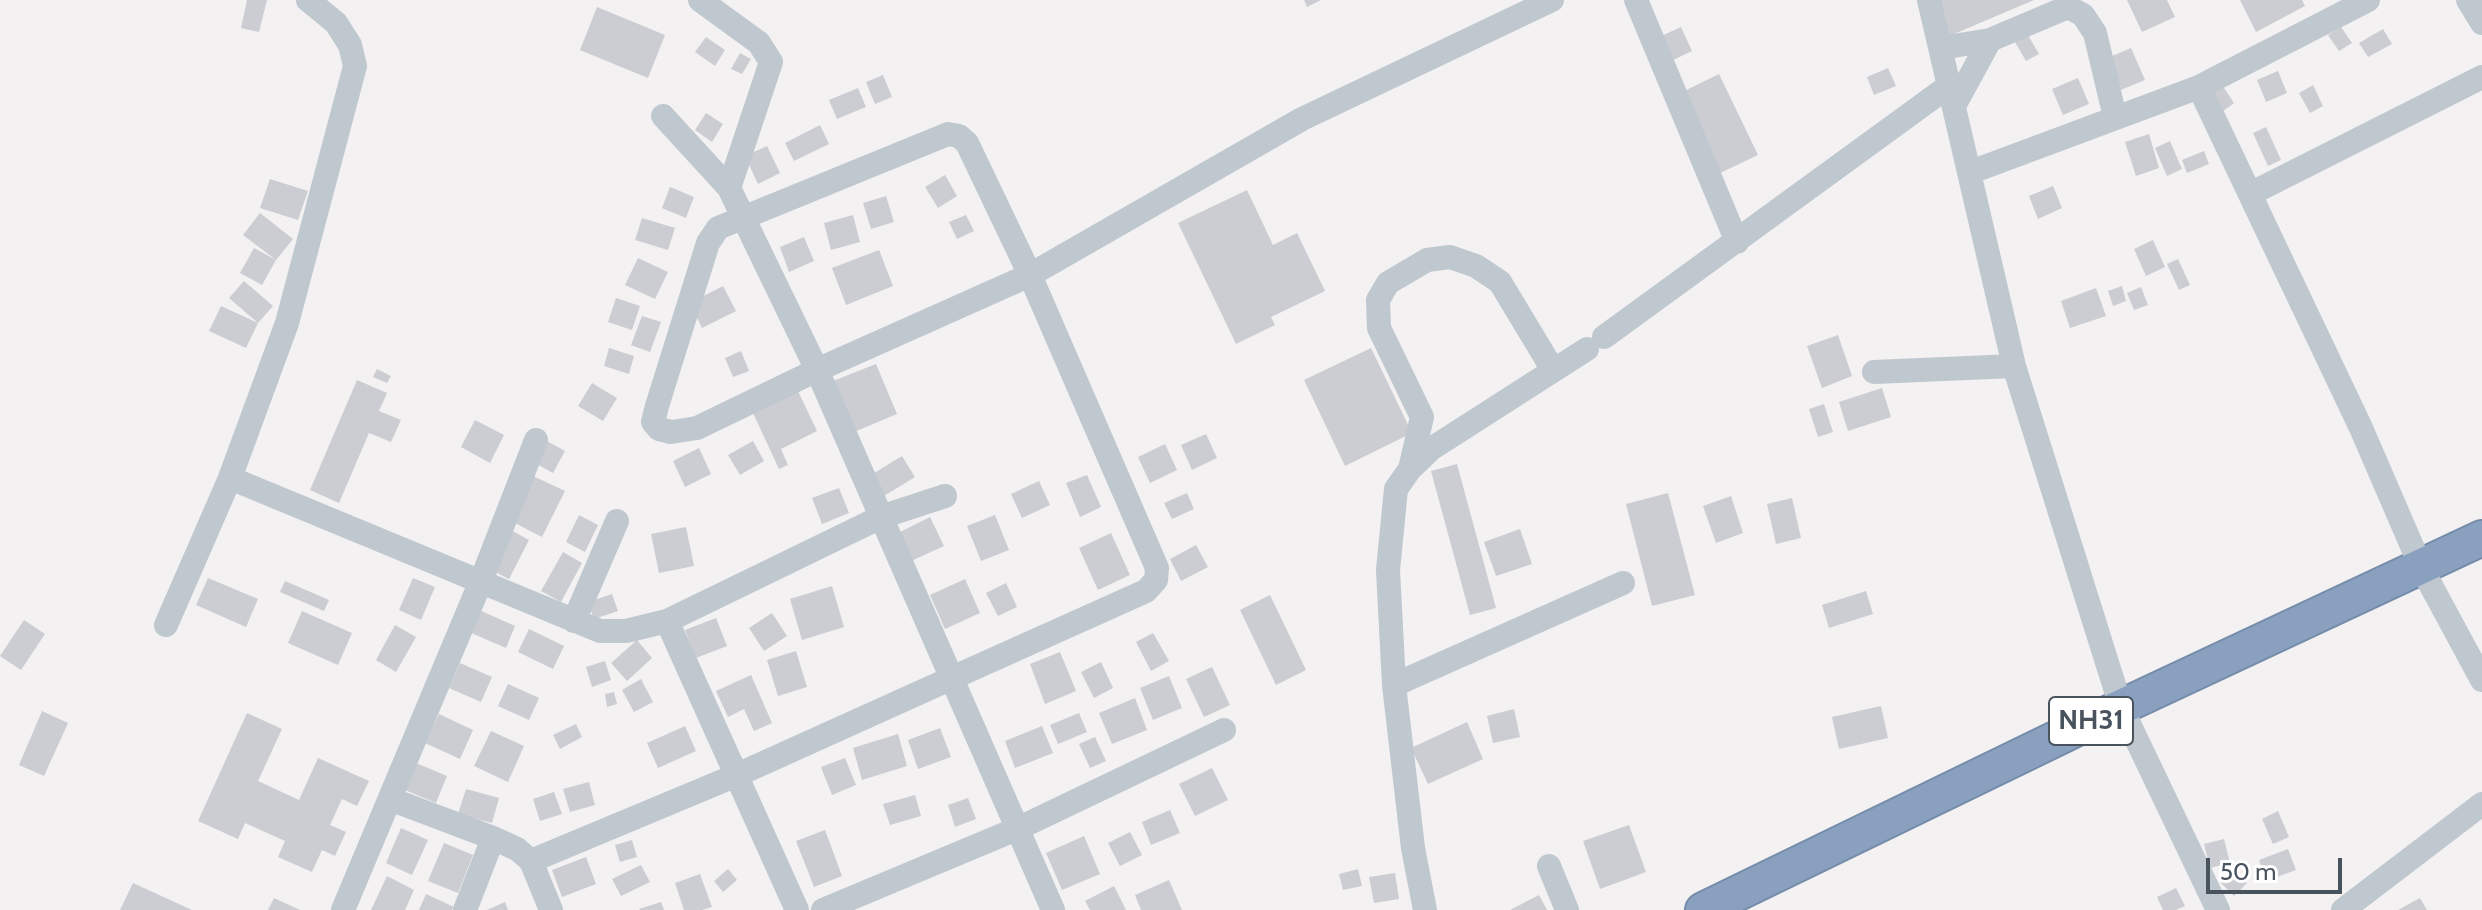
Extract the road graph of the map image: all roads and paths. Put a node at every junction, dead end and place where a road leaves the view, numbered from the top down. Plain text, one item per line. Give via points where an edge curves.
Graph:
1 (308, 0) edge
2 (700, 0) edge
3 (1552, 0) edge
4 (1636, 0) edge
5 (1929, 0) edge
6 (2368, 0) edge
7 (2468, 0) edge
8 (2482, 23) edge
9 (1990, 40) junction
10 (1941, 48) junction
11 (2482, 77) edge
12 (2199, 87) junction
13 (1952, 96) junction
14 (663, 116) dead end
15 (2115, 117) junction
16 (1971, 172) junction
17 (729, 188) junction
18 (2250, 194) junction
19 (743, 219) junction
20 (1737, 242) junction
21 (1030, 275) junction
22 (2014, 366) junction
23 (817, 370) junction
24 (1553, 370) junction
25 (1874, 372) dead end
26 (536, 440) dead end
27 (1410, 469) junction
28 (230, 478) junction
29 (945, 496) dead end
30 (881, 517) junction
31 (617, 521) dead end
32 (2482, 538) edge
33 (2421, 567) junction
34 (481, 581) junction
35 (1623, 583) dead end
36 (574, 621) junction
37 (667, 621) junction
38 (166, 625) dead end
39 (952, 678) junction
40 (2482, 680) edge
41 (1394, 685) junction
42 (2121, 707) junction
43 (1224, 730) dead end
44 (737, 775) junction
45 (390, 799) junction
46 (2482, 804) edge
47 (1019, 828) junction
48 (493, 838) junction
49 (531, 861) junction
50 (1549, 866) dead end
51 (343, 910) edge
52 (465, 910) edge
53 (551, 910) edge
54 (797, 910) edge
55 (823, 910) edge
56 (1053, 910) edge
57 (1425, 910) edge
58 (1567, 910) edge
59 (1703, 910) edge
60 (2218, 910) edge
61 (2343, 910) edge

1 - 28 street via 336,23 355,66 287,323
2 - 17 street via 759,43 771,62
3 - 21 street via 1302,119
4 - 20 street
5 - 10 street
6 - 12 street
7 - 8 street
9 - 10 street
9 - 13 street
9 - 15 street via 2068,7 2083,15 2095,33
10 - 13 street
11 - 18 street
12 - 15 street
12 - 18 street
13 - 16 street
13 - 20 street
14 - 17 street
15 - 16 street
16 - 22 street
17 - 19 street
18 - 33 street
19 - 21 street via 948,134 959,136
19 - 23 street
19 - 23 street via 718,228 708,243 653,422 671,432 697,428
20 - 24 street
21 - 23 street
21 - 39 street via 1157,568 1156,580 1146,591
22 - 25 street
22 - 42 street
23 - 30 street
24 - 27 street via 1431,449
24 - 27 street via 1500,282 1476,266 1450,257 1427,260 1388,283 1378,300 1379,328 1422,417
26 - 34 street
27 - 41 street via 1396,489 1388,570
28 - 34 street
28 - 38 street
29 - 30 street
30 - 37 street
30 - 39 street
31 - 36 street
32 - 33 highway, NH31
33 - 40 street
33 - 42 highway, NH31
34 - 36 street
34 - 45 street
35 - 41 street
36 - 37 street via 600,631
37 - 44 street
39 - 44 street
39 - 47 street
41 - 57 street
42 - 59 highway, NH31
42 - 60 street
43 - 47 street
44 - 49 street
44 - 54 street
45 - 48 street
45 - 51 street
46 - 61 street
47 - 55 street
47 - 56 street
48 - 49 street
48 - 52 street
49 - 53 street
50 - 58 street

